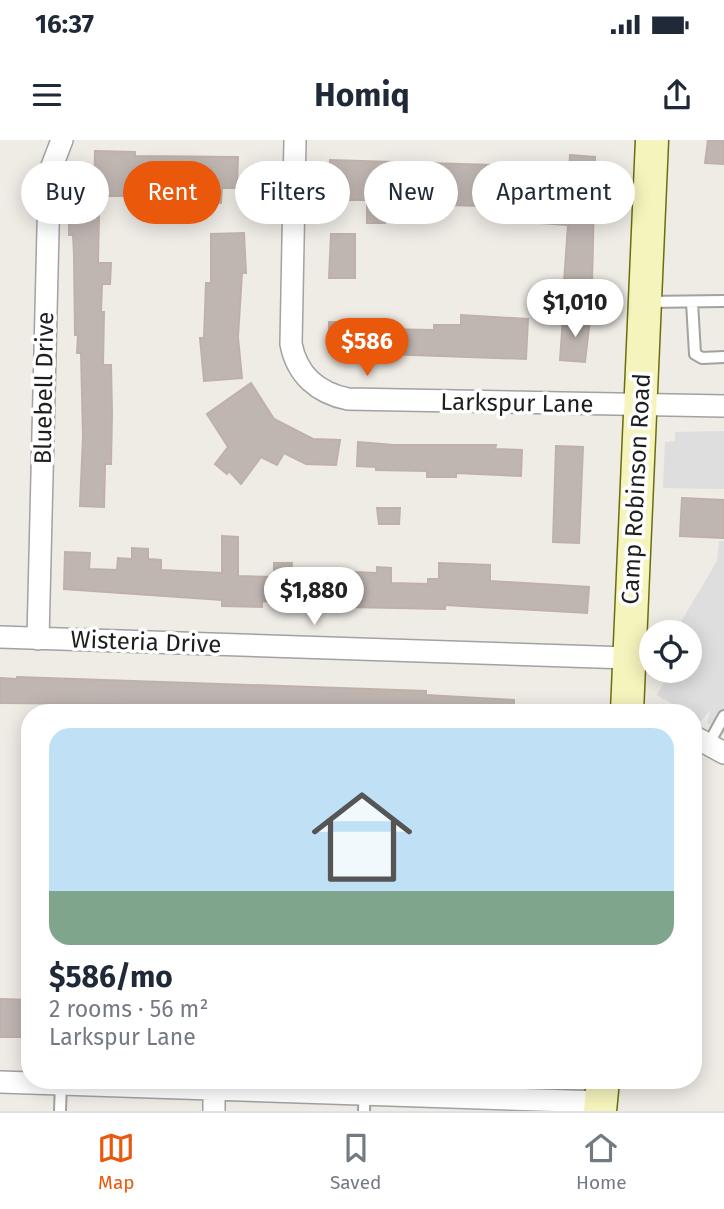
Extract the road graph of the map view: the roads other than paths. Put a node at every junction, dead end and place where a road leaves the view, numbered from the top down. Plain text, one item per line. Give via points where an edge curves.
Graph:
1 (62, 140) edge
2 (295, 140) edge
3 (652, 140) edge
4 (724, 300) edge
5 (645, 302) junction
6 (692, 302) junction
7 (724, 357) edge
8 (641, 406) junction
9 (724, 406) edge
10 (0, 637) edge
11 (38, 639) junction
12 (628, 658) junction
13 (627, 704) edge
14 (724, 716) edge
15 (708, 745) edge
16 (0, 1082) edge
17 (21, 1082) edge
18 (61, 1089) edge
19 (214, 1089) edge
20 (282, 1089) edge
21 (364, 1095) edge
22 (519, 1096) edge
23 (601, 1098) edge
24 (60, 1111) edge
25 (214, 1111) edge

1 - 11 street, Bluebell Drive via 49,189
2 - 8 street, Larkspur Lane via 291,344 300,370 315,386 348,399
3 - 5 main road, Camp Robinson Road
4 - 6 lane
5 - 6 lane
5 - 8 main road, Camp Robinson Road
6 - 7 lane via 695,354
8 - 9 street, Larkspur Lane
8 - 12 main road, Camp Robinson Road
10 - 11 street, Wisteria Drive
11 - 12 street, Wisteria Drive
12 - 13 main road, Camp Robinson Road
14 - 15 lane
16 - 17 street
18 - 24 lane
19 - 25 street
20 - 21 street
21 - 22 street
22 - 23 street

